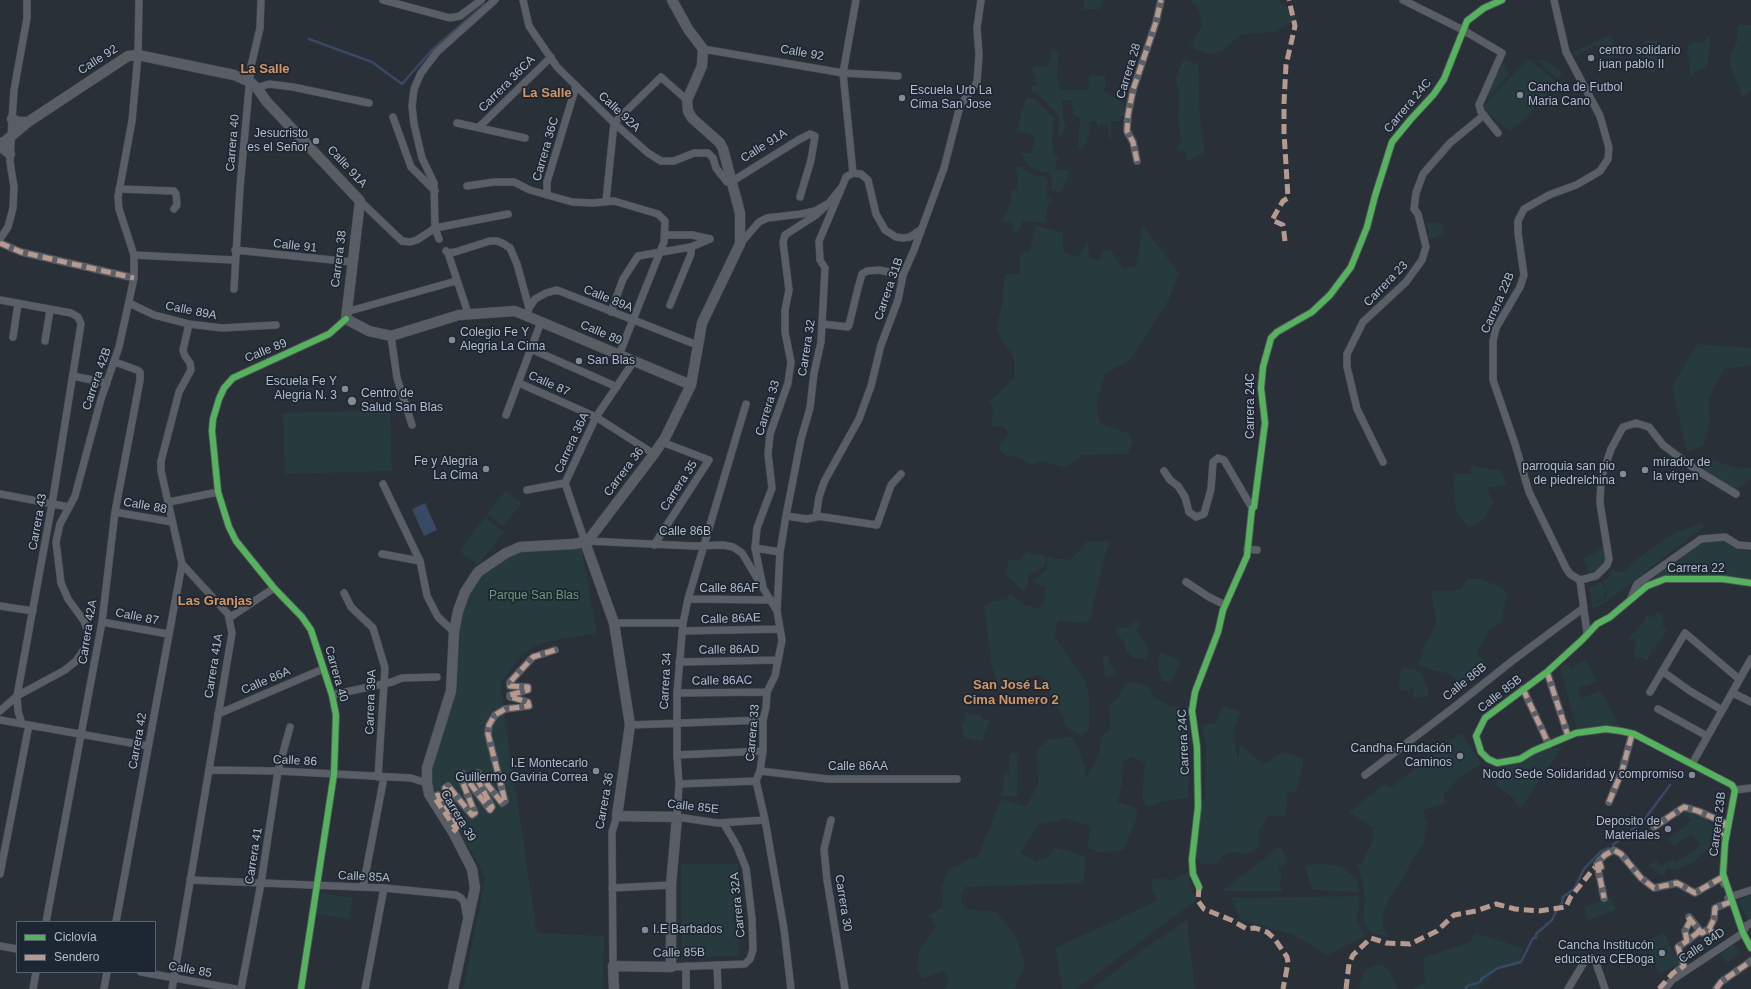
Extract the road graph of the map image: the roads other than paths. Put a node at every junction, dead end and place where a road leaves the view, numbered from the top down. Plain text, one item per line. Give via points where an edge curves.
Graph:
1 (26, 0) edge
2 (139, 0) edge
3 (261, 0) edge
4 (383, 0) edge
5 (481, 0) edge
6 (495, 0) edge
7 (523, 0) edge
8 (672, 0) edge
9 (856, 0) edge
10 (981, 0) edge
11 (1161, 0) edge
12 (1403, 0) edge
13 (1502, 0) edge
14 (1554, 0) edge
15 (1462, 30) junction
16 (703, 49) junction
17 (138, 55) junction
18 (551, 57) junction
19 (843, 73) junction
20 (898, 76) dead end
21 (253, 85) junction
22 (576, 86) junction
23 (687, 100) junction
24 (369, 103) dead end
25 (1484, 115) junction
26 (393, 117) dead end
27 (12, 119) junction
28 (28, 122) junction
29 (457, 123) dead end
30 (614, 123) junction
31 (480, 127) junction
32 (1498, 133) dead end
33 (11, 137) junction
34 (525, 138) dead end
35 (0, 143) edge
36 (0, 146) edge
37 (10, 154) junction
38 (1138, 161) dead end
39 (853, 173) junction
40 (732, 181) junction
41 (467, 186) dead end
42 (842, 187) junction
43 (119, 189) junction
44 (435, 191) junction
45 (547, 195) junction
46 (800, 197) dead end
47 (360, 201) junction
48 (606, 201) junction
49 (829, 203) junction
50 (174, 209) dead end
51 (508, 214) dead end
52 (435, 228) junction
53 (921, 230) junction
54 (665, 235) junction
55 (0, 239) edge
56 (439, 239) dead end
57 (0, 243) edge
58 (740, 244) junction
59 (0, 246) edge
60 (690, 247) junction
61 (235, 250) junction
62 (21, 252) junction
63 (660, 252) junction
64 (134, 255) junction
65 (234, 260) junction
66 (352, 262) junction
67 (903, 276) junction
68 (134, 278) junction
69 (456, 281) junction
70 (234, 289) dead end
71 (0, 300) edge
72 (128, 303) junction
73 (18, 304) junction
74 (670, 305) dead end
75 (50, 310) junction
76 (528, 312) junction
77 (611, 312) junction
78 (468, 313) junction
79 (346, 316) junction
80 (633, 321) junction
81 (541, 322) junction
82 (189, 324) junction
83 (823, 324) junction
84 (276, 325) dead end
85 (391, 336) junction
86 (13, 337) dead end
87 (45, 341) dead end
88 (692, 343) dead end
89 (531, 349) junction
90 (619, 355) junction
91 (634, 361) junction
92 (115, 362) junction
93 (73, 376) junction
94 (107, 383) junction
95 (519, 383) junction
96 (691, 385) junction
97 (617, 387) junction
98 (746, 404) dead end
99 (506, 415) dead end
100 (596, 417) junction
101 (213, 419) joint
102 (412, 425) dead end
103 (662, 442) junction
104 (654, 454) junction
105 (1383, 462) dead end
106 (1164, 471) dead end
107 (902, 474) dead end
108 (566, 483) junction
109 (383, 484) dead end
110 (527, 490) dead end
111 (218, 492) junction
112 (0, 494) edge
113 (1736, 494) dead end
114 (169, 502) junction
115 (52, 504) junction
116 (69, 507) junction
117 (1252, 508) junction
118 (115, 512) junction
119 (786, 516) junction
120 (817, 516) junction
121 (172, 522) junction
122 (586, 542) junction
123 (654, 545) junction
124 (704, 546) junction
125 (1751, 546) edge
126 (755, 548) junction
127 (1248, 550) junction
128 (1258, 550) dead end
129 (780, 552) junction
130 (382, 554) dead end
131 (420, 561) junction
132 (182, 564) junction
133 (478, 572) joint
134 (1580, 580) junction
135 (1186, 582) dead end
136 (1751, 583) edge
137 (763, 587) junction
138 (274, 588) junction
139 (344, 593) dead end
140 (688, 600) junction
141 (771, 600) junction
142 (1627, 602) junction
143 (1225, 604) junction
144 (0, 606) edge
145 (33, 611) junction
146 (777, 611) junction
147 (1583, 611) junction
148 (229, 618) junction
149 (102, 622) junction
150 (614, 623) junction
151 (683, 623) junction
152 (779, 629) junction
153 (682, 631) junction
154 (454, 632) junction
155 (1587, 633) junction
156 (168, 634) junction
157 (555, 650) dead end
158 (1751, 659) edge
159 (778, 660) junction
160 (679, 662) junction
161 (323, 669) junction
162 (1662, 671) junction
163 (1547, 672) junction
164 (437, 677) dead end
165 (1739, 680) junction
166 (384, 684) junction
167 (1523, 689) junction
168 (767, 692) junction
169 (1650, 692) dead end
170 (677, 693) junction
171 (1733, 693) junction
172 (332, 695) junction
173 (17, 696) junction
174 (1751, 702) edge
175 (1658, 709) dead end
176 (1722, 710) junction
177 (0, 711) edge
178 (218, 714) junction
179 (0, 720) edge
180 (763, 720) junction
181 (26, 724) junction
182 (677, 724) junction
183 (630, 725) junction
184 (290, 727) dead end
185 (81, 734) junction
186 (1633, 734) junction
187 (1568, 736) junction
188 (1708, 736) junction
189 (1549, 745) junction
190 (148, 746) junction
191 (763, 752) junction
192 (677, 755) junction
193 (1692, 764) junction
194 (209, 770) junction
195 (278, 771) junction
196 (760, 771) junction
197 (334, 774) junction
198 (1365, 775) dead end
199 (381, 777) junction
200 (957, 779) dead end
201 (756, 781) junction
202 (427, 783) junction
203 (679, 784) junction
204 (1751, 788) edge
205 (1735, 790) junction
206 (1609, 802) dead end
207 (1696, 807) dead end
208 (618, 816) junction
209 (677, 817) junction
210 (765, 820) junction
211 (831, 820) dead end
212 (724, 824) junction
213 (1729, 824) junction
214 (1654, 827) dead end
215 (453, 832) junction
216 (1715, 842) dead end
217 (1596, 866) junction
218 (0, 874) edge
219 (1723, 874) junction
220 (190, 880) junction
221 (261, 883) junction
222 (318, 885) junction
223 (671, 885) junction
224 (363, 887) junction
225 (1199, 887) dead end
226 (384, 888) junction
227 (612, 888) junction
228 (1751, 890) edge
229 (1730, 897) junction
230 (1604, 898) dead end
231 (46, 921) edge
232 (116, 921) edge
233 (468, 922) junction
234 (1751, 923) edge
235 (1700, 931) junction
236 (1743, 933) junction
237 (1686, 941) junction
238 (0, 946) edge
239 (1751, 948) edge
240 (16, 949) edge
241 (1751, 962) edge
242 (746, 964) joint
243 (717, 965) junction
244 (613, 966) junction
245 (686, 966) junction
246 (671, 967) junction
247 (36, 973) edge
248 (108, 973) edge
249 (146, 973) edge
250 (173, 978) junction
251 (33, 989) edge
252 (104, 989) edge
253 (172, 989) edge
254 (236, 989) edge
255 (241, 989) edge
256 (300, 989) edge
257 (365, 989) edge
258 (453, 989) edge
259 (614, 989) edge
260 (686, 989) edge
261 (718, 989) edge
262 (791, 989) edge
263 (845, 989) edge
264 (1568, 989) edge
265 (1606, 989) edge
266 (1659, 989) edge
267 (1665, 989) edge
268 (1716, 989) edge

1 - 27 street via 27,18 14,90
2 - 17 street, Carrera 42B
3 - 21 street, Carrera 40
4 - 5 street via 450,18 460,16
6 - 44 street via 437,52 421,73 414,89 414,124 422,158 434,183
7 - 18 street, Calle 92A via 529,26
8 - 16 street
9 - 19 street
10 - 53 street, Carrera 31B via 977,28 977,82 960,106 944,168
11 - 38 street, Carrera 28 via 1133,90 1128,115 1128,131
12 - 15 street
13 - 15 street, Carrera 24C via 1478,12 1467,21
14 - 134 street, Carrera 22B via 1566,52 1600,116 1609,148 1608,158 1600,171 1524,209 1518,221 1524,275 1520,287 1496,328 1492,341 1493,380 1529,492 1566,568
15 - 25 street via 1502,53 1480,105
15 - 117 street, Carrera 24C via 1444,79 1392,142 1367,227 1351,268 1330,295 1312,312 1271,338 1263,367 1261,388 1265,423
16 - 19 street, Calle 92
16 - 23 street via 702,66
17 - 21 street, Calle 92 via 234,75
17 - 28 street, Calle 92 via 121,59
17 - 43 street, Carrera 42B via 132,121
18 - 22 street, Calle 92A
18 - 31 street, Carrera 36CA
19 - 20 street, Calle 92
19 - 39 street
21 - 24 street via 293,87
21 - 47 street, Calle 91A
21 - 61 street, Carrera 40
22 - 30 street, Calle 92A
22 - 45 street, Carrera 36C via 547,182
23 - 30 street via 661,77
23 - 40 street, Carrera 36 via 690,115 720,143
25 - 32 street
25 - 105 street, Carrera 23 via 1450,143 1423,174 1416,192 1414,208 1418,214 1426,247 1422,260 1406,282 1363,322 1347,354 1347,368 1356,409
26 - 44 street via 412,166
27 - 28 street
27 - 33 street
28 - 33 street, Calle 92
29 - 31 street
30 - 40 street, Calle 92A via 661,162 674,161 694,153 708,153 727,182
30 - 48 street
31 - 34 street
33 - 35 street, Calle 92
33 - 37 street
36 - 37 street
37 - 55 street via 14,187 13,208 8,226
39 - 42 street via 846,177
39 - 53 street via 861,174 868,180 880,224 890,234 903,238
40 - 46 street, Calle 91A via 810,134 815,136 815,139
40 - 58 street, Carrera 36 via 740,213
41 - 45 street via 506,181
42 - 49 street
42 - 83 street, Carrera 32 via 820,241 820,260 825,268
43 - 50 street via 174,192 177,205
43 - 64 street, Carrera 42B via 119,209
44 - 52 street
45 - 48 street via 572,202
47 - 52 street, Calle 91A via 402,241 417,240
47 - 66 street, Carrera 38
48 - 54 street via 658,214 665,221
49 - 58 street via 815,211 767,218
49 - 126 street, Carrera 33 via 805,224 785,235 783,242 789,290 785,310 786,332 791,362 788,383 770,434 768,454 772,488 757,528
51 - 52 street
52 - 56 street
53 - 67 street, Carrera 31B
54 - 60 street via 692,234 710,239
54 - 63 street
57 - 62 street
58 - 96 street, Carrera 36 via 702,323
59 - 62 street
60 - 63 street
60 - 74 street via 691,254
61 - 65 street, Carrera 40
61 - 66 street, Calle 91
62 - 68 street
63 - 77 street via 638,256 623,279
63 - 80 street
64 - 65 street
64 - 68 street, Carrera 42B
65 - 70 street, Carrera 40
66 - 79 street, Carrera 38
67 - 83 street via 879,270 862,274 849,325
67 - 120 street, Carrera 31B via 871,386 858,419 824,482
68 - 72 street, Carrera 42B
69 - 76 street via 447,252 490,241 504,244 510,248 517,264
69 - 78 street
69 - 79 street
71 - 73 street
72 - 82 street, Calle 89A via 154,315
72 - 92 street, Carrera 42B
73 - 75 street
73 - 86 street
75 - 87 street
75 - 93 street, Carrera 43 via 71,313 78,317 82,324
76 - 77 street, Calle 89A via 535,299 557,290
76 - 78 street, Calle 89
76 - 81 street, Calle 89
77 - 80 street, Calle 89A
78 - 85 street, Calle 89
79 - 85 street, Calle 89 via 369,331
79 - 101 street, Calle 89 via 329,334 233,378 224,388
80 - 88 street, Calle 89A
80 - 90 street
81 - 89 street
81 - 90 street, Calle 89
82 - 84 street, Calle 89A via 222,328
82 - 114 street via 184,350 191,370 179,392 161,460 161,471
83 - 119 street, Carrera 32 via 810,408 801,439
85 - 102 street via 397,378
89 - 95 street
89 - 97 street
90 - 91 street, Calle 89
91 - 96 street, Calle 89
91 - 97 street, Carrera 36A
92 - 94 street, Carrera 42B
92 - 118 street, Carrera 42A via 140,372
93 - 94 street
93 - 115 street, Carrera 43
94 - 116 street, Carrera 42B via 95,416 75,496
95 - 99 street
95 - 100 street, Calle 87
96 - 103 street, Carrera 36
97 - 100 street, Carrera 36A
98 - 124 street, Carrera 34
100 - 104 street, Calle 87
100 - 108 street, Carrera 36A
101 - 111 street, Carrera 40
103 - 104 street, Carrera 36
103 - 123 street, Carrera 35 via 709,460
104 - 122 street, Carrera 36
106 - 117 street via 1178,486 1189,512 1196,517 1204,514 1211,489 1213,462 1218,458 1224,460
107 - 120 street via 892,485 877,525
108 - 110 street
108 - 122 street, Carrera 36A
109 - 131 street
111 - 114 street, Calle 88
111 - 138 street, Carrera 40 via 236,541
112 - 115 street
113 - 134 street via 1695,469 1663,445 1649,427 1636,423 1622,427 1601,479 1600,503 1609,558 1607,565 1596,576
114 - 121 street
115 - 116 street
115 - 145 street, Carrera 43
116 - 173 street, Carrera 42B via 60,524 56,542 64,592 84,621 88,632 85,648 76,661 65,670
117 - 127 street, Carrera 24C
118 - 121 street, Calle 88
118 - 149 street, Carrera 42A
119 - 120 street via 807,519 814,519
119 - 129 street
121 - 132 street
122 - 123 street, Calle 86B
122 - 133 street, Calle 86B via 520,547 506,553
122 - 150 street, Carrera 36
123 - 124 street, Calle 86B
124 - 137 street, Calle 86B via 723,545 733,547 742,553
124 - 140 street, Carrera 34
125 - 142 street via 1738,545 1724,537 1701,539 1637,584
126 - 129 street
126 - 137 street, Carrera 33
127 - 128 street
127 - 143 street, Carrera 24C
129 - 146 street
130 - 131 street
131 - 154 street via 427,596 438,617
132 - 148 street, Carrera 41A
132 - 156 street, Carrera 42
133 - 154 street, Carrera 39 via 465,592
134 - 147 street
135 - 143 street
136 - 142 street, Carrera 22 via 1723,579 1665,579 1647,586
137 - 141 street, Carrera 33
138 - 148 street
138 - 161 street, Carrera 40 via 311,630
139 - 166 street, Carrera 39A via 351,608 373,628 385,668
140 - 141 street, Calle 86AF
140 - 151 street, Carrera 34
141 - 146 street, Carrera 33
142 - 155 street, Carrera 22
143 - 225 street, Carrera 24C via 1218,632 1195,692 1192,711 1198,747 1198,807 1192,865
144 - 145 street
145 - 173 street, Carrera 43
146 - 152 street, Carrera 33
147 - 155 street
147 - 198 street, Calle 86B via 1512,661
148 - 178 street, Carrera 41A via 232,633
149 - 156 street, Calle 87
149 - 185 street, Carrera 42A
150 - 151 street
150 - 183 street, Carrera 36
151 - 153 street, Carrera 34
152 - 153 street, Calle 86AE
152 - 159 street, Carrera 33 via 782,640
153 - 160 street, Carrera 34
154 - 202 street, Carrera 39 via 451,691 427,768
155 - 163 street, Calle 85B
156 - 190 street, Carrera 42
157 - 215 street via 532,657 510,682 510,686 528,687 528,690 510,697 528,702 529,706 505,709 495,715 489,725 488,734 505,801 502,803 478,773 475,775 492,807 490,810 463,774 460,776 475,814 472,815 448,786 445,788 462,825 460,826 438,795 434,797 456,829
158 - 165 street
159 - 160 street, Calle 86AD
159 - 168 street, Carrera 33 via 773,682
160 - 170 street, Carrera 34
161 - 172 street, Carrera 40
161 - 178 street, Calle 86A
162 - 165 street via 1685,633
162 - 169 street
162 - 176 street
163 - 167 street, Calle 85B
163 - 187 street
164 - 166 street via 402,678
165 - 171 street
166 - 172 street
166 - 199 street, Carrera 39A
167 - 189 street
167 - 189 street, Calle 85B via 1485,718 1476,736 1481,752 1497,763 1520,759
168 - 170 street, Calle 86AC
168 - 180 street, Carrera 33
170 - 182 street, Carrera 34
171 - 174 street
171 - 176 street
172 - 197 street, Carrera 40 via 336,715
173 - 177 street, Carrera 42B
173 - 181 street, Carrera 43 via 18,711
175 - 188 street
176 - 188 street
178 - 194 street, Carrera 41A
179 - 181 street
180 - 182 street
180 - 191 street, Carrera 33
181 - 185 street
181 - 218 street
182 - 183 street
182 - 192 street, Carrera 34
183 - 208 street, Carrera 36
184 - 195 street, Carrera 41
185 - 190 street
185 - 231 street, Carrera 42A
186 - 187 street, Calle 85B via 1606,730
186 - 193 street, Carrera 23B
186 - 206 street
187 - 189 street, Calle 85B
188 - 193 street
190 - 232 street, Carrera 42
191 - 192 street
191 - 196 street, Carrera 33
192 - 203 street, Carrera 34
193 - 205 street, Carrera 23B via 1732,785
194 - 195 street, Calle 86
194 - 220 street, Carrera 41A
195 - 197 street, Calle 86
195 - 221 street, Carrera 41
196 - 200 street, Calle 86AA via 828,779
196 - 201 street, Carrera 33
197 - 199 street, Calle 86
197 - 222 street, Carrera 40
199 - 202 street, Calle 86 via 411,778
199 - 224 street, Carrera 39A
201 - 203 street
201 - 210 street
202 - 215 street, Carrera 39 via 430,794
203 - 209 street, Carrera 34
204 - 205 street
205 - 213 street, Carrera 23B
207 - 213 street
208 - 209 street, Calle 85E
208 - 227 street, Carrera 36 via 612,832
209 - 212 street, Calle 85E
209 - 223 street, Carrera 34
210 - 212 street, Calle 85E
210 - 262 street via 784,929
211 - 263 street, Carrera 30 via 824,849
212 - 242 street, Carrera 32A via 738,846 746,868 753,950
213 - 219 street, Carrera 23B
214 - 216 street via 1684,807 1698,810 1725,823 1724,830
215 - 233 street, Carrera 39 via 472,869 475,888
217 - 219 street via 1603,854 1614,848 1651,884 1658,886 1678,882 1698,887
217 - 230 street
217 - 235 street via 1601,867 1599,861 1614,850 1654,888 1677,883 1695,893 1721,878 1730,902 1716,908 1711,931
219 - 229 street, Carrera 23B
220 - 221 street, Calle 85A
220 - 250 street, Carrera 41A
221 - 222 street, Calle 85A
221 - 255 street, Carrera 41
222 - 224 street, Calle 85A
222 - 256 street, Carrera 40
223 - 227 street
223 - 246 street, Carrera 34
224 - 226 street, Calle 85A
226 - 233 street, Calle 85A via 456,895 464,902
226 - 257 street
227 - 244 street, Carrera 36
228 - 229 street
229 - 236 street, Carrera 23B
233 - 258 street, Carrera 39
234 - 236 street, Calle 84D via 1746,926
235 - 237 street
235 - 237 street via 1690,918 1685,932
236 - 239 street, Carrera 23B
236 - 267 street, Calle 84D via 1678,976
237 - 266 street via 1678,947 1684,966 1673,973
238 - 240 street
241 - 268 street via 1720,982
242 - 243 street, Calle 85B
243 - 245 street, Calle 85B
243 - 261 street
244 - 246 street, Calle 85B
244 - 259 street, Carrera 36
245 - 246 street, Calle 85B
245 - 260 street
247 - 251 street
248 - 252 street
249 - 250 street, Calle 85
250 - 253 street, Carrera 41A
250 - 254 street, Calle 85
264 - 265 street via 1592,957

